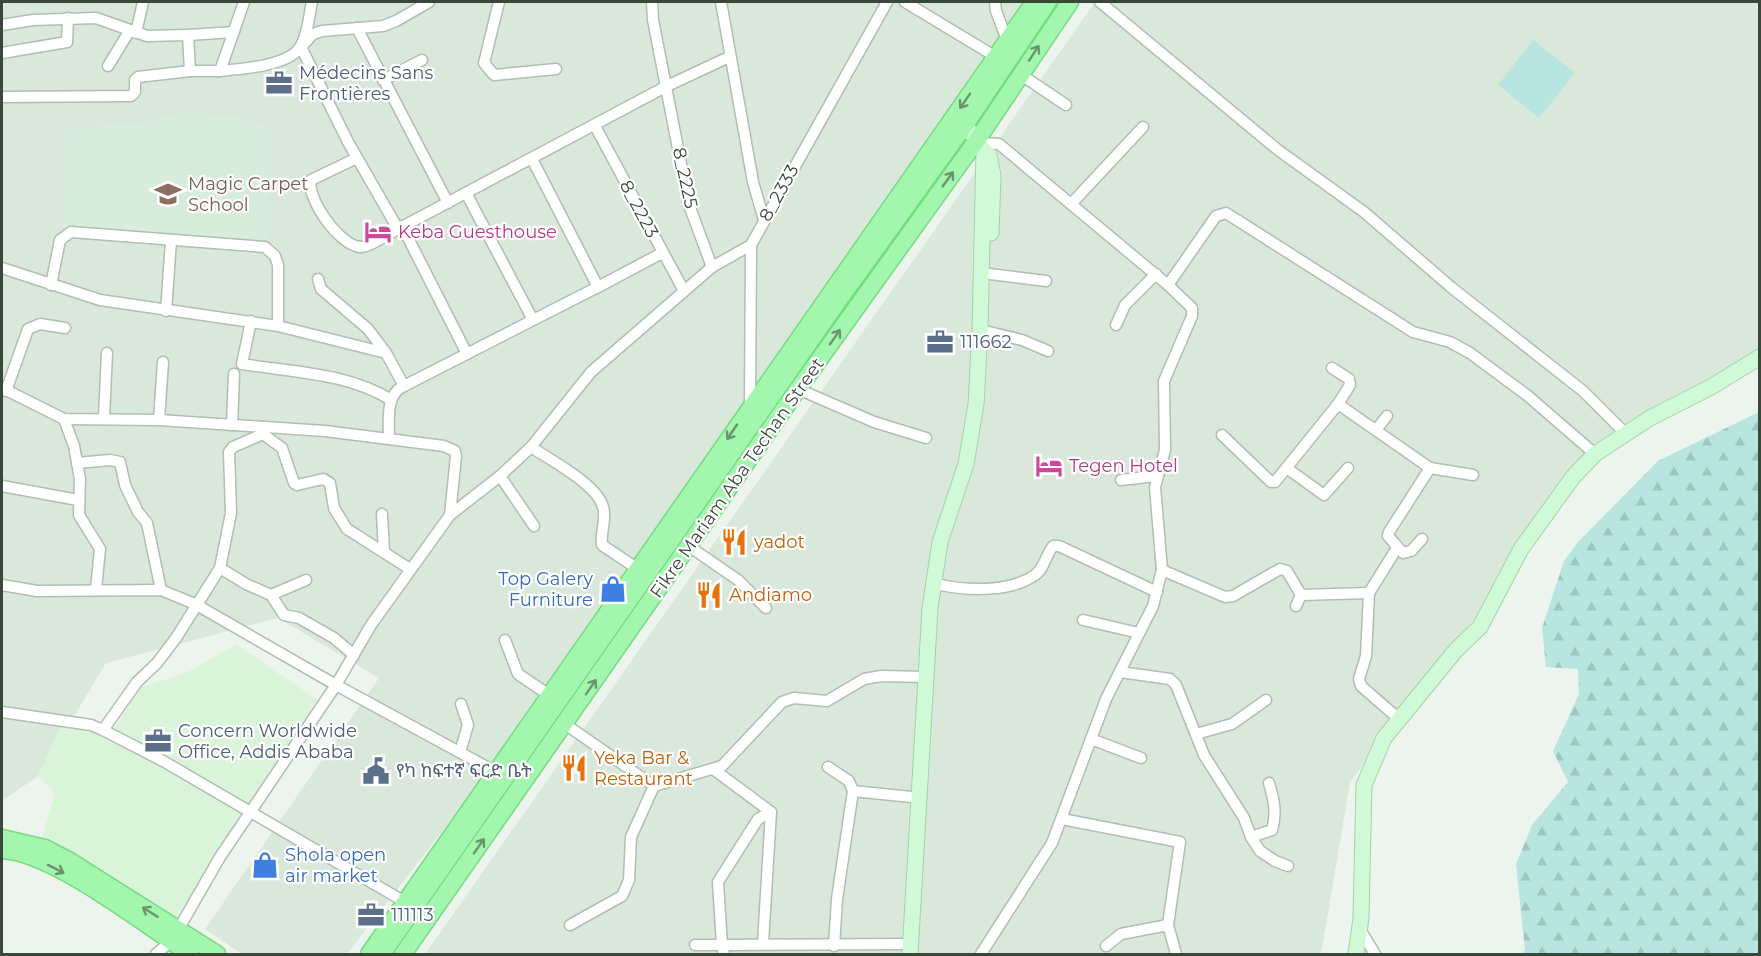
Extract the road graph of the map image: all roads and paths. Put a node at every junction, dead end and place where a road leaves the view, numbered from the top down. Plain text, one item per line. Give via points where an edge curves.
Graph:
1 (143, 2) edge
2 (244, 2) edge
3 (312, 2) edge
4 (429, 2) edge
5 (499, 2) edge
6 (652, 2) edge
7 (721, 2) edge
8 (883, 2) edge
9 (905, 2) edge
10 (995, 2) edge
11 (1035, 2) edge
12 (1048, 2) edge
13 (1070, 2) edge
14 (1100, 2) edge
15 (68, 18) junction
16 (2, 25) edge
17 (357, 28) junction
18 (133, 31) junction
19 (234, 32) junction
20 (188, 35) junction
21 (1007, 40) junction
22 (301, 46) junction
23 (2, 53) edge
24 (729, 57) junction
25 (996, 57) junction
26 (422, 60) dead end
27 (108, 66) dead end
28 (556, 69) dead end
29 (190, 71) junction
30 (220, 71) junction
31 (1020, 74) junction
32 (383, 80) junction
33 (667, 86) junction
34 (2, 97) edge
35 (1066, 105) dead end
36 (965, 125) junction
37 (595, 126) junction
38 (1143, 127) dead end
39 (980, 140) junction
40 (357, 158) junction
41 (532, 159) junction
42 (987, 163) junction
43 (466, 194) junction
44 (448, 203) junction
45 (1071, 204) junction
46 (765, 220) junction
47 (400, 227) junction
48 (171, 241) junction
49 (751, 245) junction
50 (662, 254) junction
51 (712, 267) junction
52 (2, 268) edge
53 (990, 274) junction
54 (1156, 274) junction
55 (318, 279) dead end
56 (1046, 281) dead end
57 (51, 285) junction
58 (1168, 285) junction
59 (598, 287) junction
60 (684, 291) junction
61 (166, 311) junction
62 (533, 320) junction
63 (251, 321) junction
64 (1116, 324) dead end
65 (278, 326) junction
66 (65, 328) dead end
67 (989, 332) junction
68 (1048, 351) dead end
69 (107, 353) dead end
70 (386, 353) junction
71 (467, 354) junction
72 (1760, 357) edge
73 (163, 362) dead end
74 (1332, 368) dead end
75 (234, 374) dead end
76 (404, 386) junction
77 (798, 389) junction
78 (4, 390) edge
79 (391, 400) junction
80 (1338, 404) junction
81 (750, 406) junction
82 (1387, 416) dead end
83 (104, 417) junction
84 (64, 418) junction
85 (159, 420) junction
86 (232, 425) junction
87 (263, 430) junction
88 (1376, 430) junction
89 (1625, 433) junction
90 (1222, 435) dead end
91 (977, 436) junction
92 (926, 438) dead end
93 (389, 439) junction
94 (531, 447) junction
95 (1595, 454) junction
96 (77, 463) junction
97 (1348, 468) dead end
98 (1430, 468) junction
99 (1288, 469) junction
100 (500, 476) junction
101 (1156, 476) junction
102 (1473, 476) dead end
103 (1121, 480) dead end
104 (2, 486) edge
105 (78, 500) junction
106 (382, 514) dead end
107 (450, 515) junction
108 (534, 526) dead end
109 (1422, 539) dead end
110 (690, 547) junction
111 (1397, 548) junction
112 (384, 552) junction
113 (220, 568) junction
114 (410, 569) junction
115 (638, 569) junction
116 (1162, 570) junction
117 (306, 580) dead end
118 (2, 585) edge
119 (941, 585) junction
120 (96, 589) junction
121 (161, 590) junction
122 (1157, 592) junction
123 (1369, 593) junction
124 (271, 594) junction
125 (1301, 595) junction
126 (195, 604) junction
127 (1296, 606) dead end
128 (766, 608) dead end
129 (1083, 620) dead end
130 (1138, 633) junction
131 (505, 640) dead end
132 (354, 654) junction
133 (1120, 672) junction
134 (926, 678) junction
135 (336, 685) junction
136 (549, 695) junction
137 (1266, 700) dead end
138 (461, 705) dead end
139 (2, 712) edge
140 (1399, 719) junction
141 (565, 724) junction
142 (103, 730) junction
143 (1196, 734) junction
144 (1091, 739) junction
145 (928, 746) junction
146 (460, 752) junction
147 (1141, 758) dead end
148 (828, 767) dead end
149 (713, 769) junction
150 (506, 781) junction
151 (1269, 783) dead end
152 (654, 786) junction
153 (854, 792) junction
154 (921, 798) junction
155 (771, 812) junction
156 (250, 813) junction
157 (1062, 819) junction
158 (1251, 837) junction
159 (2, 838) edge
160 (2, 850) edge
161 (1288, 866) dead end
162 (405, 902) junction
163 (570, 925) dead end
164 (1168, 925) junction
165 (1360, 929) junction
166 (174, 936) junction
167 (763, 943) junction
168 (695, 945) dead end
169 (834, 946) junction
170 (1106, 946) dead end
171 (723, 950) edge
172 (913, 951) edge
173 (156, 954) edge
174 (190, 954) edge
175 (217, 954) edge
176 (369, 954) edge
177 (382, 954) edge
178 (403, 954) edge
179 (981, 954) edge
180 (1176, 954) edge
181 (1356, 954) edge
182 (1375, 954) edge

1 - 18 street
2 - 19 street
3 - 22 street
4 - 17 street via 396,21
5 - 28 street via 484,63 488,70 494,75
6 - 33 street, 8_2225
7 - 24 street
8 - 46 street, 8_2333
9 - 25 street
10 - 21 street
11 - 21 main road
12 - 36 main road, Fikre Mariam Aba Techan Street
31 -> 13 main road, Fikre Mariam Aba Techan Street
14 - 89 street via 1278,150 1364,212 1452,288 1583,391
15 - 16 street
15 - 18 street via 101,19
15 - 23 street via 68,42
17 - 22 street via 322,31
17 - 32 street
18 - 20 street via 168,37
18 - 27 street
19 - 20 street
19 - 30 street
20 - 29 street
21 - 25 main road
22 - 30 street via 283,59
22 - 40 street
24 - 33 street
24 - 46 street via 753,182
25 -> 81 main road
26 - 32 street
29 - 30 street
29 - 34 street via 138,77 135,92 130,96
31 - 35 street
31 - 39 main road, Fikre Mariam Aba Techan Street
32 - 44 street
33 - 37 street
33 - 51 street, 8_2225 via 689,205
36 - 39 main road
36 - 150 main road, Fikre Mariam Aba Techan Street
37 - 41 street
37 - 50 street, 8_2223
38 - 45 street
39 - 42 main road
39 - 45 street via 999,144
77 -> 39 main road, Fikre Mariam Aba Techan Street
40 - 47 street
40 - 47 street via 311,180 311,196 338,234 357,246
41 - 43 street
41 - 59 street
42 - 53 main road via 993,176
42 - 91 main road
43 - 44 street
43 - 62 street
44 - 47 street
45 - 54 street
46 - 49 street, 8_2333
47 - 71 street
48 - 57 street via 71,232 60,240
48 - 61 street
48 - 65 street via 265,247 271,251 278,265
49 - 51 street
49 - 81 street, 8_2333
50 - 59 street
50 - 60 street, 8_2223
51 - 60 street
52 - 57 street
53 - 56 street
53 - 67 main road
54 - 58 street
54 - 64 street via 1125,305
55 - 70 street via 321,289 368,329
57 - 61 street via 100,300
58 - 95 street via 1216,216 1226,213 1413,332 1450,342 1470,353 1528,396
58 - 101 street via 1192,308 1192,316 1165,376 1165,450
59 - 62 street
60 - 94 street via 591,372
61 - 63 street
62 - 71 street
63 - 65 street
63 - 79 street via 242,364 372,387
65 - 70 street
66 - 78 street via 40,324 24,333
67 - 68 street
67 - 91 main road
69 - 83 street
70 - 76 street
71 - 76 street
72 - 89 main road
73 - 85 street
74 - 80 street via 1350,381
75 - 86 street
76 - 79 street
77 - 92 street via 874,422
77 - 110 main road, Fikre Mariam Aba Techan Street
78 - 84 street
79 - 93 street
80 - 88 street
80 - 99 street
81 -> 115 main road
82 - 88 street
83 - 84 street
83 - 85 street
84 - 96 street
85 - 86 street
86 - 87 street
87 - 93 street
87 - 112 street via 282,448 294,483 323,479 330,483 334,508 347,529
87 - 113 street via 229,452 231,513
88 - 98 street
89 - 95 main road
90 - 99 street via 1273,484
91 - 119 main road via 976,466
91 - 134 main road via 940,542
93 - 107 street via 455,451
94 - 100 street
94 - 115 street via 577,478 601,502 602,545
95 - 140 main road via 1573,477 1521,549 1479,627
96 - 105 street via 81,488
96 - 121 street via 120,462 125,485 147,523
97 - 99 street via 1324,495
98 - 102 street
98 - 111 street via 1390,528 1388,536
100 - 107 street
100 - 108 street
101 - 103 street
101 - 116 street
104 - 105 street
105 - 120 street via 80,515 100,549
106 - 112 street
107 - 114 street
109 - 111 street via 1406,553
110 - 128 street via 738,580
141 -> 110 main road, Fikre Mariam Aba Techan Street
111 - 123 street
112 - 114 street
113 - 124 street
113 - 126 street
114 - 132 street
115 - 136 main road
116 - 122 street
116 - 125 street via 1225,597 1280,569 1287,571
117 - 124 street
118 - 120 street via 37,591
119 - 122 street via 960,589 1018,582 1035,575 1053,546 1059,546
119 - 145 main road
120 - 121 street
121 - 126 street
122 - 130 street
123 - 125 street
123 - 140 street via 1366,656 1359,683
124 - 132 street via 284,615 299,618
125 - 127 street
126 - 135 street
126 - 142 street via 158,663 137,682
129 - 130 street
130 - 133 street
131 - 136 street via 518,674
132 - 135 street
133 - 143 street via 1170,679
133 - 144 street
134 - 145 main road
134 - 149 street via 881,676 864,679 827,700 794,698 782,702 731,758
135 - 146 street
135 - 156 street
136 - 150 main road
137 - 143 street via 1232,724
138 - 146 street via 468,725
139 - 142 street via 91,724
140 - 165 main road via 1384,738 1364,785
141 - 150 main road, Fikre Mariam Aba Techan Street
141 - 152 street
142 - 156 street
143 - 158 street
144 - 147 street
144 - 157 street
145 - 154 main road
145 - 172 main road
146 - 150 street
148 - 153 street via 849,781
149 - 152 street
149 - 155 street
150 - 162 main road
150 - 177 main road, Fikre Mariam Aba Techan Street
178 -> 150 main road, Fikre Mariam Aba Techan Street
151 - 158 street via 1275,811 1272,830
152 - 163 street via 631,837 627,888 622,896
153 - 154 street
153 - 169 street via 837,899
154 - 172 main road
155 - 167 street
155 - 171 street via 758,819 718,882
156 - 162 street
156 - 166 street
157 - 164 street via 1180,842
157 - 179 street via 1043,859
158 - 161 street via 1260,851
166 -> 159 main road via 45,848
160 -> 166 main road via 52,866
162 - 176 main road
164 - 170 street via 1121,934
164 - 180 street
165 - 181 main road
165 - 182 street
166 - 173 street
166 - 174 main road
166 - 175 main road
167 - 169 street
167 - 171 street
168 - 171 street
169 - 172 street

